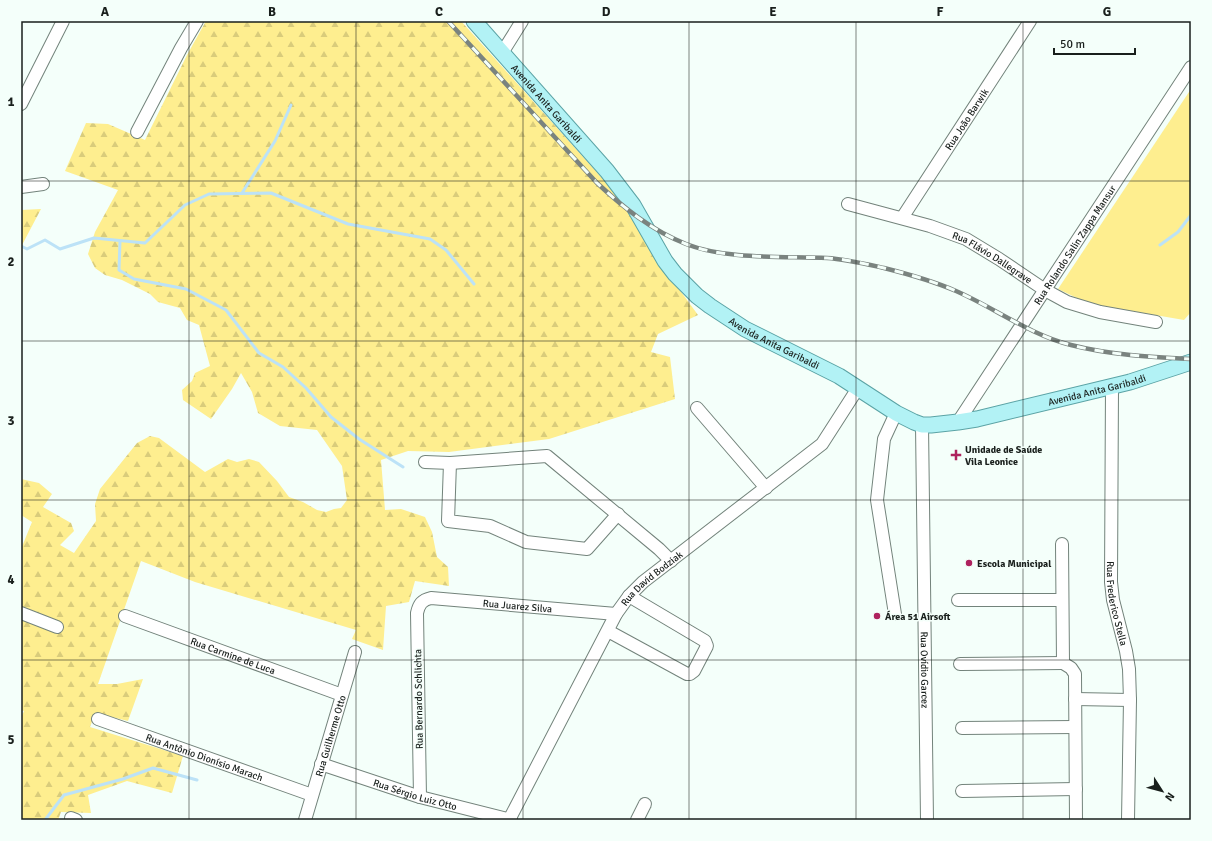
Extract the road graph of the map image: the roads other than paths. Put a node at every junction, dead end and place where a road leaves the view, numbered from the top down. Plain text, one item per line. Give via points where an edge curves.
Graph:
1 (63, 21) edge
2 (198, 21) edge
3 (474, 21) edge
4 (522, 21) edge
5 (1030, 21) edge
6 (502, 53) junction
7 (1191, 67) edge
8 (21, 104) edge
9 (137, 132) dead end
10 (43, 184) dead end
11 (21, 187) edge
12 (848, 204) dead end
13 (902, 218) junction
14 (1045, 290) junction
15 (1156, 322) dead end
16 (1191, 362) edge
17 (1112, 387) junction
18 (858, 388) junction
19 (697, 408) dead end
20 (896, 413) junction
21 (958, 422) junction
22 (922, 425) junction
23 (425, 462) dead end
24 (450, 463) junction
25 (766, 488) junction
26 (618, 514) junction
27 (1062, 544) dead end
28 (671, 561) junction
29 (628, 596) junction
30 (958, 600) dead end
31 (1062, 600) junction
32 (420, 603) joint
33 (21, 613) edge
34 (616, 614) junction
35 (895, 614) dead end
36 (125, 616) dead end
37 (57, 627) dead end
38 (608, 631) junction
39 (354, 652) dead end
40 (1063, 663) junction
41 (960, 664) dead end
42 (342, 695) junction
43 (1075, 699) junction
44 (1130, 700) junction
45 (98, 719) dead end
46 (1075, 727) junction
47 (962, 728) dead end
48 (321, 764) junction
49 (1076, 789) junction
50 (962, 791) dead end
51 (312, 795) junction
52 (420, 797) junction
53 (645, 804) dead end
54 (305, 820) edge
55 (510, 820) edge
56 (637, 820) edge
57 (927, 820) edge
58 (1076, 820) edge
59 (1128, 820) edge

1 - 8 street
2 - 9 street
3 - 6 main road, Avenida Anita Garibaldi
4 - 6 street
5 - 13 street, Rua João Barwik
6 - 18 main road, Avenida Anita Garibaldi via 623,191 665,261 683,283 710,306 745,328 822,366
7 - 14 street, Rua Rolando Salin Zappa Mansur
10 - 11 street
12 - 13 street, Rua Flávio Dallegrave
13 - 14 street, Rua Flávio Dallegrave via 966,239
14 - 15 street, Rua Flávio Dallegrave via 1084,308
14 - 21 street, Rua Rolando Salin Zappa Mansur
16 - 17 main road, Avenida Anita Garibaldi
17 - 21 main road, Avenida Anita Garibaldi
17 - 44 street, Rua Frederico Stella via 1111,582 1128,660
18 - 20 main road, Avenida Anita Garibaldi
18 - 25 street, Rua David Bodziak via 822,444
19 - 25 street
20 - 22 main road, Avenida Anita Garibaldi
20 - 35 street via 884,439 876,500
21 - 22 main road, Avenida Anita Garibaldi
22 - 57 street, Rua Ovídio Garcez
23 - 24 street
24 - 26 street via 547,456
24 - 26 street via 448,521 490,526 526,542 587,549
25 - 28 street, Rua David Bodziak
26 - 28 street
27 - 31 street
28 - 29 street, Rua David Bodziak
29 - 34 street, Rua David Bodziak
29 - 38 street via 705,641 707,646 694,672 687,674
30 - 31 street
31 - 40 street
32 - 34 street, Rua Juarez Silva via 431,598
32 - 52 street, Rua Bernardo Schlichta via 417,613
33 - 37 street
34 - 38 street, Rua David Bodziak
36 - 42 street, Rua Carmine de Luca
38 - 55 street, Rua David Bodziak
39 - 42 street, Rua Guilherme Otto
40 - 41 street
40 - 43 street via 1074,670
42 - 48 street, Rua Guilherme Otto
43 - 44 street
43 - 46 street
44 - 59 street, Rua Frederico Stella
45 - 51 street, Rua Antônio Dionísio Marach
46 - 47 street
46 - 49 street
48 - 51 street, Rua Guilherme Otto
48 - 52 street, Rua Sérgio Luiz Otto
49 - 50 street
49 - 58 street
51 - 54 street, Rua Guilherme Otto
52 - 55 street, Rua Sérgio Luiz Otto
53 - 56 street

